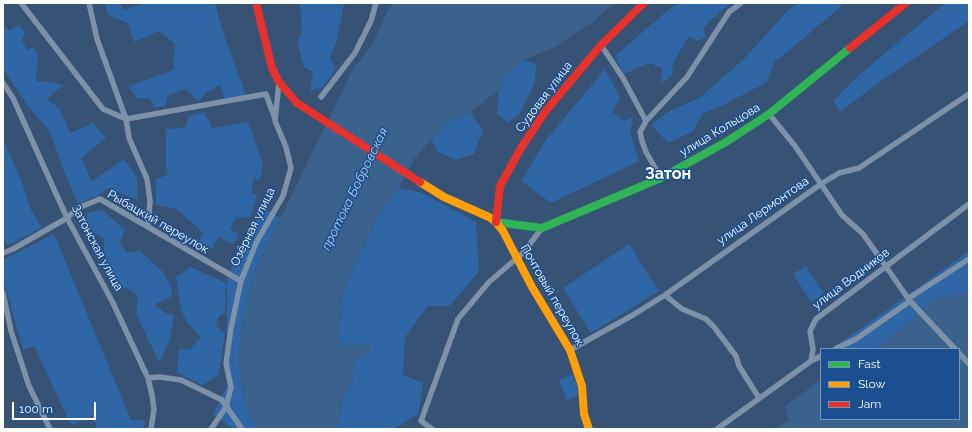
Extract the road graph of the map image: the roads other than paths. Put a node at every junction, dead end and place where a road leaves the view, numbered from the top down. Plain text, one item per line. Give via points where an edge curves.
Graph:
1 (20, 3) edge
2 (89, 3) edge
3 (256, 3) edge
4 (376, 3) edge
5 (644, 3) edge
6 (741, 3) edge
7 (906, 3) edge
8 (601, 45) junction
9 (278, 82) junction
10 (3, 83) edge
11 (969, 94) edge
12 (321, 97) dead end
13 (769, 114) junction
14 (126, 119) junction
15 (646, 120) junction
16 (275, 121) junction
17 (661, 178) junction
18 (821, 184) junction
19 (969, 204) edge
20 (67, 218) junction
21 (496, 222) junction
22 (148, 227) junction
23 (542, 228) junction
24 (3, 253) edge
25 (516, 259) junction
26 (969, 259) edge
27 (886, 267) junction
28 (240, 280) junction
29 (3, 293) edge
30 (665, 295) junction
31 (910, 299) junction
32 (837, 348) edge
33 (954, 348) edge
34 (570, 350) junction
35 (960, 354) edge
36 (820, 356) edge
37 (811, 361) junction
38 (969, 364) edge
39 (148, 378) junction
40 (759, 398) junction
41 (226, 407) junction
42 (50, 429) edge
43 (151, 429) edge
44 (211, 429) edge
45 (242, 429) edge
46 (432, 429) edge
47 (588, 429) edge
48 (717, 429) edge

1 - 14 street via 103,109
2 - 14 street via 97,39
3 - 9 street via 272,68
4 - 12 street via 371,21 355,53
5 - 8 street, Судовая улица
6 - 15 street via 729,12 687,76
7 - 13 street, улица Кольцова
8 - 15 street
8 - 21 street, Судовая улица via 544,112 521,148 500,186
9 - 16 street
9 - 21 street via 297,103 444,197
10 - 20 street, Затонская улица via 13,98
11 - 18 street, улица Лермонтова via 859,168 839,173
13 - 17 street, улица Кольцова via 726,142
13 - 18 street
14 - 16 street, Озёрная улица via 266,94
14 - 22 street via 129,138 148,179
15 - 17 street via 640,132 642,141
16 - 28 street, Озёрная улица via 286,147 291,168 283,196 256,243
17 - 23 street, улица Кольцова
18 - 27 street via 842,215 863,234
18 - 30 street, улица Лермонтова
19 - 27 street, улица Водников
20 - 22 street, Рыбацкий переулок via 78,208 100,199
20 - 24 street, Рыбацкий переулок via 13,250
20 - 39 street, Затонская улица via 112,301
21 - 23 street
21 - 25 street, Почтовый переулок
22 - 28 street, Рыбацкий переулок
23 - 25 street
25 - 34 street, Почтовый переулок
25 - 46 street via 489,282 458,319 420,421
26 - 31 street
27 - 31 street
27 - 37 street, улица Водников via 816,319 810,331 813,349
28 - 41 street, Озёрная улица via 226,363 232,387
29 - 42 street via 29,386
30 - 34 street, улица Лермонтова
30 - 40 street via 682,310 706,319 714,327 736,356
31 - 32 street via 856,339
31 - 33 street
34 - 47 street, Почтовый переулок via 582,386
35 - 38 street
36 - 37 street
37 - 40 street
39 - 41 street via 181,380 222,400
39 - 43 street, Затонская улица via 154,409
40 - 48 street
41 - 44 street, Озёрная улица
41 - 45 street

